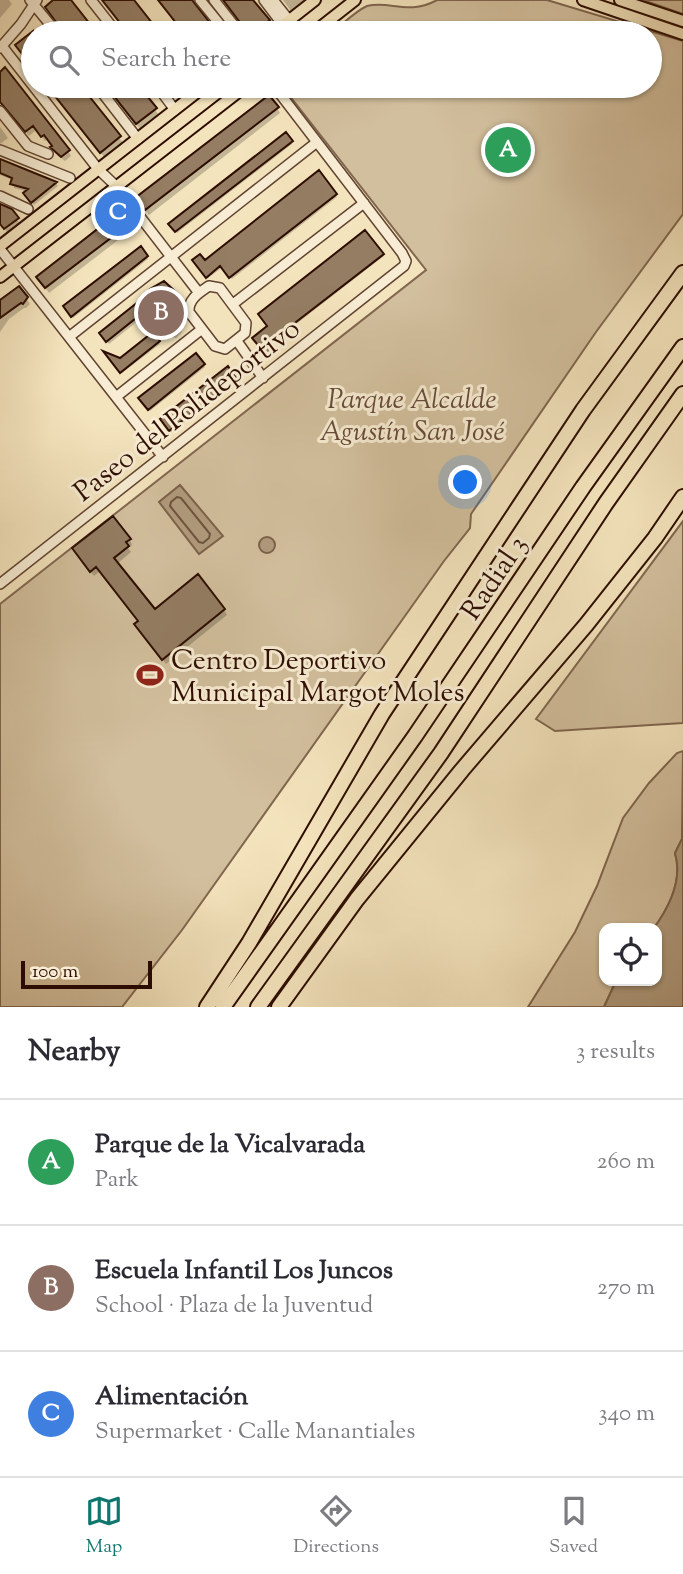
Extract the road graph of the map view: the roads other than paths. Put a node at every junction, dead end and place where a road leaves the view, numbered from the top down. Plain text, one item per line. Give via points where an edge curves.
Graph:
1 (91, 0) edge
2 (200, 0) edge
3 (214, 0) edge
4 (264, 0) edge
5 (273, 0) edge
6 (315, 0) edge
7 (355, 0) edge
8 (583, 0) edge
9 (620, 0) edge
10 (34, 1) edge
11 (23, 21) edge
12 (48, 21) edge
13 (108, 21) edge
14 (217, 21) edge
15 (231, 21) edge
16 (284, 21) edge
17 (285, 21) edge
18 (289, 21) edge
19 (328, 21) edge
20 (645, 21) edge
21 (683, 21) edge
22 (21, 24) edge
23 (662, 27) edge
24 (683, 34) edge
25 (1, 47) edge
26 (21, 72) edge
27 (42, 98) edge
28 (106, 98) edge
29 (166, 98) edge
30 (190, 98) edge
31 (231, 98) edge
32 (283, 98) edge
33 (176, 110) junction
34 (0, 111) edge
35 (138, 139) junction
36 (317, 142) junction
37 (0, 150) edge
38 (48, 154) dead end
39 (98, 169) junction
40 (70, 178) dead end
41 (117, 187) junction
42 (0, 196) edge
43 (364, 203) junction
44 (28, 209) dead end
45 (0, 247) edge
46 (170, 257) junction
47 (14, 266) junction
48 (683, 273) edge
49 (0, 277) edge
50 (199, 293) junction
51 (233, 304) junction
52 (202, 329) junction
53 (69, 337) junction
54 (237, 341) junction
55 (683, 347) edge
56 (263, 378) junction
57 (683, 394) edge
58 (116, 397) junction
59 (163, 457) junction
60 (683, 497) edge
61 (0, 584) edge
62 (207, 1007) edge
63 (223, 1007) edge
64 (258, 1007) edge
65 (279, 1007) edge

1 - 13 street
2 - 14 street
3 - 15 street
4 - 16 street
5 - 17 street
6 - 18 main road
7 - 19 main road
8 - 20 main road
9 - 21 main road
10 - 11 street
10 - 12 street
22 - 25 street
23 - 24 main road
25 - 26 street
27 - 39 street
28 - 35 street
29 - 33 street
30 - 33 main road
31 - 41 main road
32 - 36 street
33 - 35 main road
34 - 38 street via 28,146
35 - 39 main road
36 - 43 street
36 - 46 street
37 - 40 street
39 - 41 street
39 - 45 main road
41 - 46 street
41 - 47 main road
42 - 44 street
43 - 51 street
43 - 56 street, Paseo del Polideportivo via 406,261
45 - 47 street
46 - 50 street
46 - 53 street
47 - 49 main road
47 - 53 street
48 - 62 highway via 583,410 382,714
50 - 51 street via 215,286
50 - 52 street via 189,312
51 - 54 street via 247,328
52 - 54 street via 220,348
52 - 58 street
53 - 58 street
54 - 56 street
55 - 63 highway, Radial 3
56 - 59 street, Paseo del Polideportivo
57 - 64 highway, Radial 3 via 440,753
58 - 59 street
59 - 61 street, Paseo del Polideportivo
60 - 65 highway via 586,625 357,899

